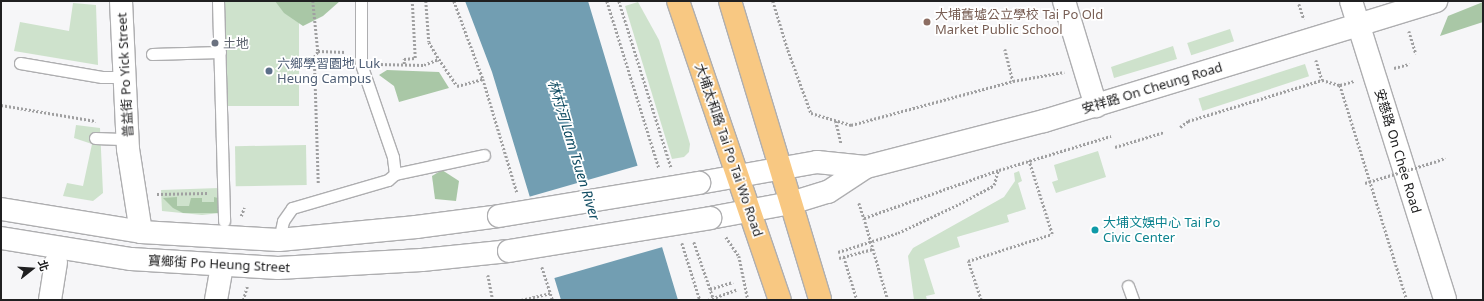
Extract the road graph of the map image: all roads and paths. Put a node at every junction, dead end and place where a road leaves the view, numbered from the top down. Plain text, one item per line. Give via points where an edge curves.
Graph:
1 (121, 1) edge
2 (218, 1) edge
3 (314, 1) edge
4 (361, 1) edge
5 (412, 1) edge
6 (426, 1) edge
7 (454, 1) edge
8 (606, 1) edge
9 (619, 1) edge
10 (678, 1) edge
11 (730, 1) edge
12 (773, 1) edge
13 (1064, 1) edge
14 (1351, 1) edge
15 (1436, 1) edge
16 (1299, 4) dead end
17 (1304, 19) dead end
18 (1358, 25) junction
19 (1409, 31) dead end
20 (1005, 49) dead end
21 (318, 51) junction
22 (220, 52) junction
23 (362, 52) junction
24 (152, 54) dead end
25 (1416, 54) dead end
26 (439, 59) junction
27 (1316, 60) dead end
28 (20, 63) dead end
29 (361, 64) junction
30 (404, 64) junction
31 (1409, 64) dead end
32 (1394, 68) dead end
33 (1042, 75) dead end
34 (125, 77) junction
35 (483, 79) junction
36 (1322, 80) junction
37 (1013, 81) junction
38 (1354, 81) dead end
39 (1340, 85) junction
40 (1, 105) edge
41 (1096, 106) junction
42 (836, 121) junction
43 (102, 122) dead end
44 (1180, 127) dead end
45 (1164, 132) dead end
46 (1111, 136) dead end
47 (95, 138) dead end
48 (841, 143) dead end
49 (128, 144) junction
50 (1115, 147) dead end
51 (484, 155) dead end
52 (1445, 158) dead end
53 (1029, 161) junction
54 (866, 167) junction
55 (781, 168) junction
56 (999, 170) junction
57 (660, 173) dead end
58 (395, 174) junction
59 (673, 175) dead end
60 (737, 176) junction
61 (699, 183) joint
62 (1365, 183) dead end
63 (222, 193) junction
64 (152, 194) dead end
65 (519, 196) dead end
66 (319, 200) junction
67 (791, 203) junction
68 (859, 203) dead end
69 (1, 209) edge
70 (751, 212) junction
71 (710, 218) joint
72 (864, 218) junction
73 (224, 221) dead end
74 (133, 231) junction
75 (692, 234) dead end
76 (725, 235) dead end
77 (1, 238) edge
78 (278, 240) junction
79 (681, 240) dead end
80 (871, 242) junction
81 (873, 249) junction
82 (838, 252) dead end
83 (844, 257) junction
84 (839, 258) dead end
85 (56, 262) dead end
86 (541, 263) dead end
87 (222, 267) junction
88 (489, 278) dead end
89 (733, 282) dead end
90 (1128, 286) dead end
91 (710, 290) junction
92 (736, 290) dead end
93 (551, 293) junction
94 (719, 296) junction
95 (714, 299) edge
96 (50, 300) edge
97 (216, 300) edge
98 (493, 300) edge
99 (521, 300) edge
100 (553, 300) edge
101 (700, 300) edge
102 (708, 300) edge
103 (720, 300) edge
104 (748, 300) edge
105 (780, 300) edge
106 (820, 300) edge
107 (857, 300) edge
108 (888, 300) edge
109 (981, 300) edge
110 (1133, 300) edge
111 (1407, 300) edge
112 (1445, 300) edge

1 - 34 main road, 普益街 Po Yick Street
2 - 22 lane
3 - 21 path
4 - 23 lane
5 - 30 path via 415,58 404,59
6 - 26 path via 429,42
7 - 35 path
8 - 57 path
9 - 59 path
10 - 60 main road, 大埔太和路 Tai Po Tai Wo Road
11 - 55 main road
12 - 42 path via 811,113
13 - 41 main road
14 - 18 main road, 安慈路 On Chee Road
15 - 18 main road, 安祥路 On Cheung Road
16 - 17 path
18 - 41 main road, 安祥路 On Cheung Road
18 - 112 main road, 安慈路 On Chee Road
19 - 25 path
20 - 37 path
21 - 23 path
21 - 66 path via 314,57
22 - 24 lane
22 - 63 lane
23 - 29 lane
26 - 30 path via 424,64
26 - 35 path via 457,86
27 - 36 path
28 - 34 lane via 102,77
29 - 30 path
29 - 58 lane via 393,157
31 - 32 path
33 - 37 path
34 - 49 main road, 普益街 Po Yick Street
35 - 65 path
36 - 39 path
36 - 44 path via 1188,121
37 - 42 path via 851,125
38 - 39 path
39 - 111 path
40 - 43 path
41 - 54 main road, 安祥路 On Cheung Road
42 - 48 path
45 - 50 path
46 - 53 path
47 - 49 lane
49 - 74 main road, 普益街 Po Yick Street via 123,177
51 - 58 lane
52 - 62 path, bridge
53 - 56 path
53 - 109 path via 1052,234 968,261
54 - 55 main road, 安祥路 On Cheung Road via 817,162
54 - 67 main road, 安祥路 On Cheung Road via 828,192
55 - 60 main road, 安祥路 On Cheung Road
55 - 67 main road
56 - 72 path
56 - 80 path via 994,185 984,192 898,233
58 - 66 lane via 388,180
60 - 61 main road, 安祥路 On Cheung Road
60 - 70 main road, 大埔太和路 Tai Po Tai Wo Road
61 - 78 main road, 寶鄉街 Po Heung Street, bridge via 499,216
63 - 64 path
63 - 73 lane
66 - 78 lane via 292,208 283,221
67 - 70 main road, 安祥路 On Cheung Road
67 - 106 main road
68 - 72 path
69 - 74 main road, 寶鄉街 Po Heung Street
70 - 71 main road, 安祥路 On Cheung Road
70 - 105 main road, 大埔太和路 Tai Po Tai Wo Road
71 - 87 main road, 寶鄉街 Po Heung Street, bridge via 509,251 422,260 289,269
72 - 80 path
74 - 78 main road, 寶鄉街 Po Heung Street
75 - 91 path
76 - 104 path via 739,256
77 - 87 main road, 寶鄉街 Po Heung Street via 110,257
79 - 101 path
80 - 81 path
80 - 82 path
81 - 83 path
81 - 108 path
83 - 84 path
83 - 107 path
85 - 96 main road
86 - 93 path
87 - 97 main road
88 - 98 path
89 - 91 path
90 - 110 lane
91 - 95 path
92 - 94 path
93 - 99 path
93 - 100 path
94 - 95 path
94 - 103 path
95 - 102 path

